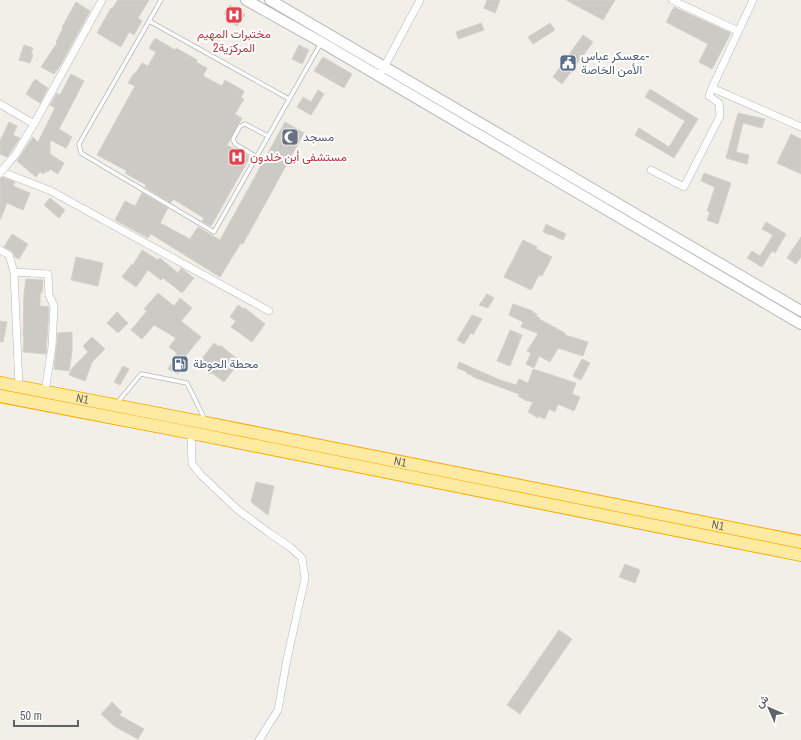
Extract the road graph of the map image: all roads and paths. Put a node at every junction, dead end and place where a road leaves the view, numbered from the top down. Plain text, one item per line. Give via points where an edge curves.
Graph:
1 (102, 0) edge
2 (161, 0) edge
3 (246, 0) edge
4 (420, 0) edge
5 (672, 0) edge
6 (753, 0) edge
7 (274, 2) edge
8 (150, 21) junction
9 (738, 31) junction
10 (322, 42) junction
11 (384, 66) junction
12 (379, 76) junction
13 (712, 88) junction
14 (289, 100) junction
15 (0, 104) edge
16 (34, 124) junction
17 (801, 127) edge
18 (268, 136) junction
19 (257, 157) junction
20 (651, 170) dead end
21 (0, 172) edge
22 (0, 250) edge
23 (14, 272) junction
24 (269, 310) dead end
25 (799, 310) edge
26 (792, 319) junction
27 (801, 324) edge
28 (0, 383) edge
29 (19, 387) junction
30 (45, 392) junction
31 (0, 396) edge
32 (115, 405) junction
33 (206, 423) junction
34 (191, 433) junction
35 (801, 542) edge
36 (801, 555) edge
37 (259, 740) edge

1 - 16 street
2 - 8 lane
3 - 10 main road
4 - 11 street
5 - 9 street
6 - 9 street
7 - 11 main road
8 - 14 lane
8 - 19 lane via 79,144 81,153 214,232
9 - 13 street
10 - 12 main road
10 - 14 lane
11 - 12 street
11 - 25 main road
12 - 26 main road
13 - 17 street
13 - 20 street via 709,96 718,103 720,116 684,187
14 - 18 lane
15 - 16 street
16 - 21 street, bridge via 16,154
18 - 19 lane
18 - 19 lane via 245,124 240,126 233,139 235,144
21 - 24 street via 51,191
22 - 23 street via 9,255
23 - 29 street
23 - 30 street via 48,274 49,295 54,306 52,347
25 - 26 main road
26 - 27 main road
28 - 29 highway, N1 / N1
29 - 30 highway, N1 / N1
30 - 32 highway, N1 / N1
31 - 34 highway, N1
32 - 33 highway, N1 / N1
32 - 33 lane via 141,374 187,383
33 - 35 highway, N1 / N1
34 - 36 highway, N1
34 - 37 street via 192,464 201,475 238,510 302,558 305,578 278,710

